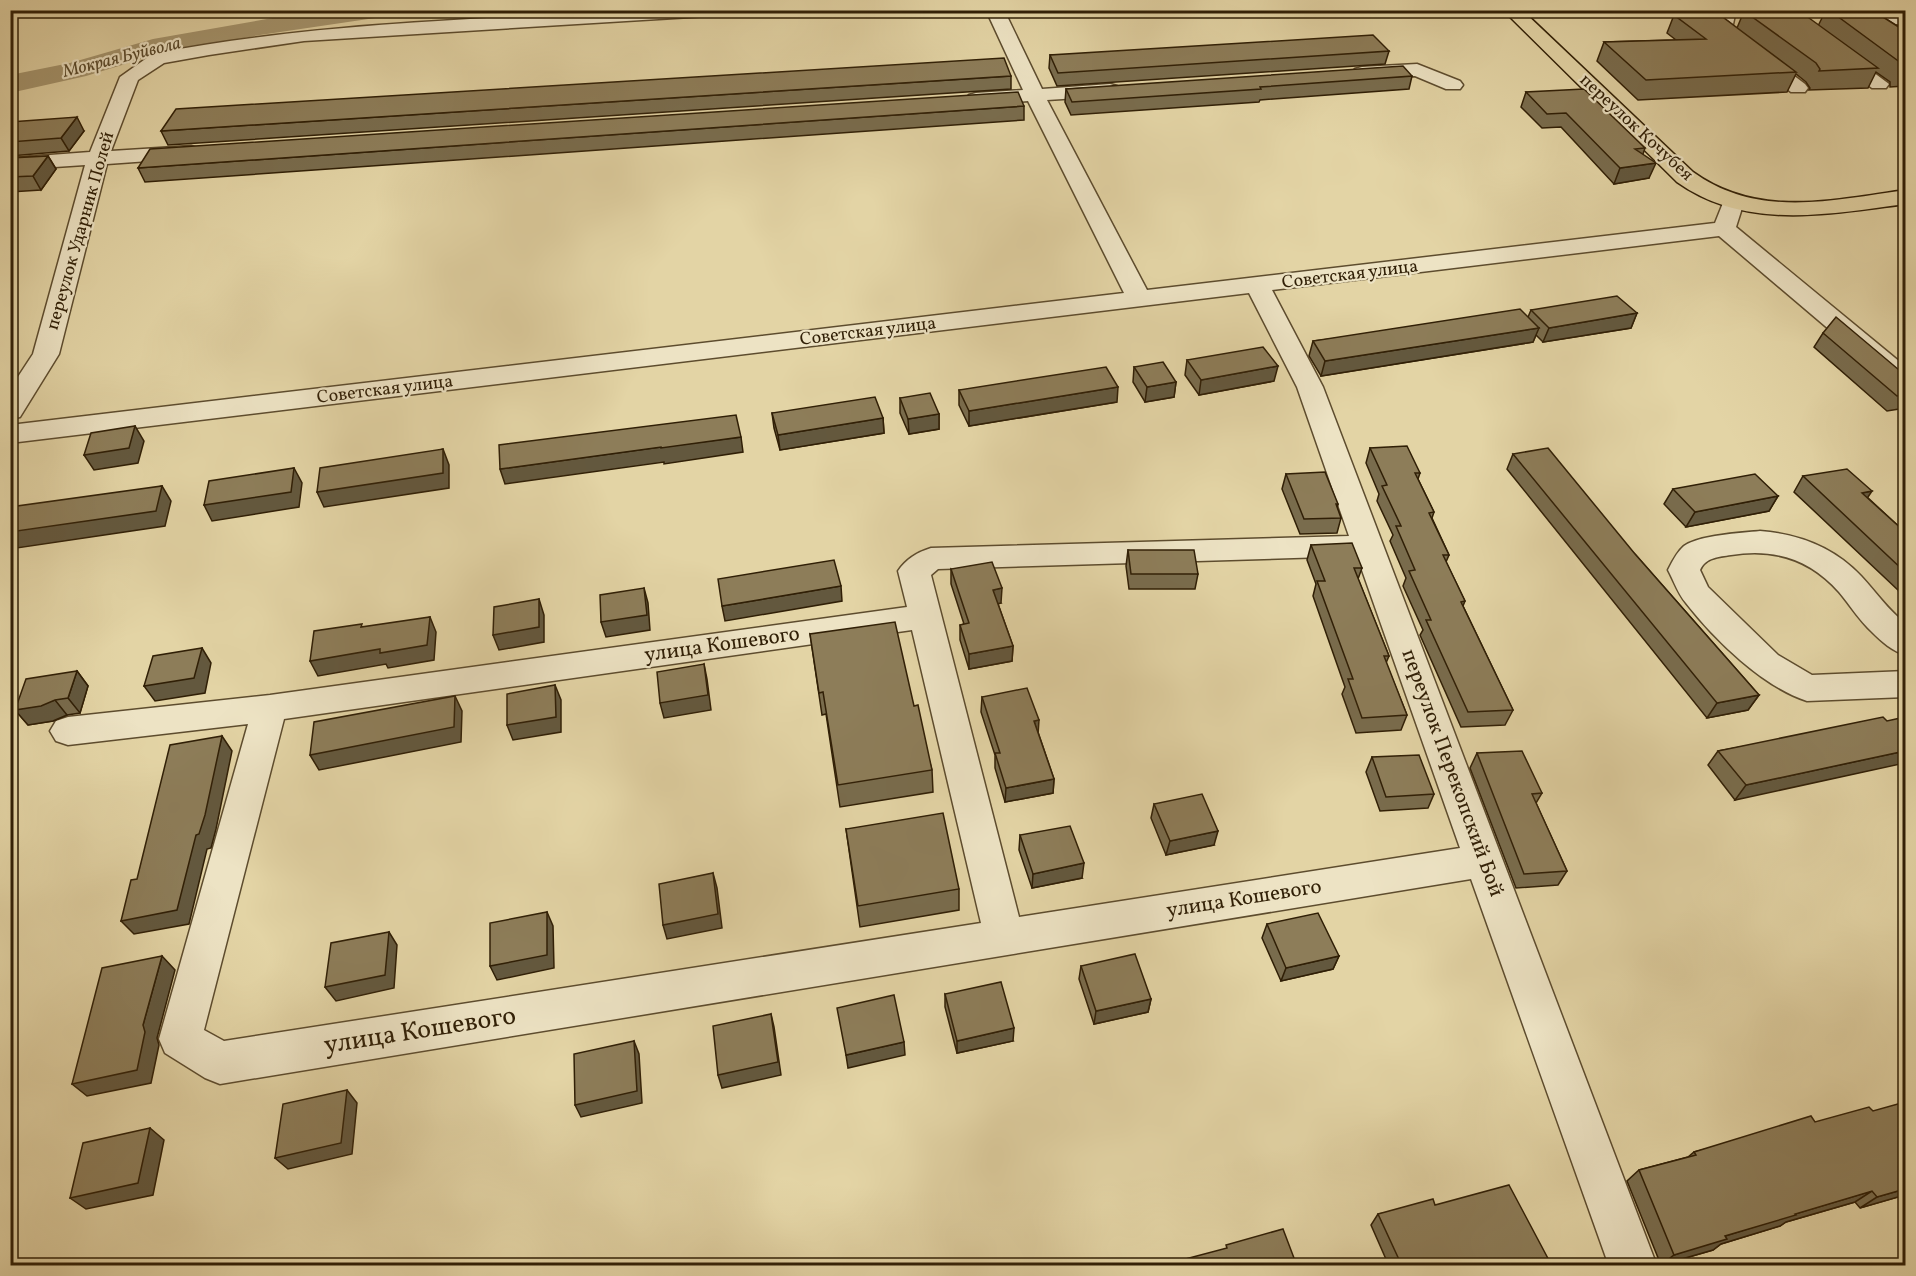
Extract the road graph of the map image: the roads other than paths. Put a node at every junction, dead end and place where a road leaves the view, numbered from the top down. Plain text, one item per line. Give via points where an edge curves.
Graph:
1 (724, 10) edge
2 (995, 10) edge
3 (1511, 10) edge
4 (1727, 10) edge
5 (1761, 10) edge
6 (1905, 19) edge
7 (1792, 20) junction
8 (1345, 75) edge
9 (1880, 84) dead end
10 (1453, 85) dead end
11 (1798, 88) dead end
12 (1130, 89) edge
13 (1035, 95) junction
14 (952, 101) edge
15 (205, 151) edge
16 (98, 158) junction
17 (10, 164) edge
18 (1905, 197) edge
19 (1733, 201) junction
20 (1724, 229) junction
21 (1257, 286) junction
22 (1140, 300) junction
23 (1905, 381) edge
24 (10, 411) edge
25 (10, 434) edge
26 (1368, 545) junction
27 (925, 616) junction
28 (1905, 644) edge
29 (1905, 684) edge
30 (270, 708) junction
31 (68, 731) dead end
32 (1484, 861) junction
33 (1004, 937) junction
34 (1633, 1266) edge

1 - 16 street, переулок Ударник Полей via 304,36 158,59 130,77
2 - 13 street
3 - 19 main road, переулок Кочубея via 1685,177 1708,192
4 - 11 street via 1723,31
5 - 7 street
6 - 7 street
7 - 9 street
8 - 10 street via 1417,70
12 - 13 street
13 - 14 street
13 - 22 street
15 - 16 street
16 - 17 street
16 - 24 street, переулок Ударник Полей via 46,354
18 - 19 main road via 1798,209
19 - 20 street
20 - 21 street, Советская улица
20 - 23 street
21 - 22 street, Советская улица
21 - 26 street, переулок Перекопский Бой via 1310,387
22 - 25 street, Советская улица
26 - 27 street via 931,559 914,571
26 - 32 street, переулок Перекопский Бой
27 - 30 street, улица Кошевого
27 - 33 street
28 - 29 street via 1848,582 1806,549 1781,542 1736,543 1697,551 1684,570 1696,594 1736,636 1766,664 1807,688
30 - 31 street, улица Кошевого
30 - 33 street, улица Кошевого via 180,1039 220,1063
32 - 33 street, улица Кошевого
32 - 34 street, переулок Перекопский Бой

